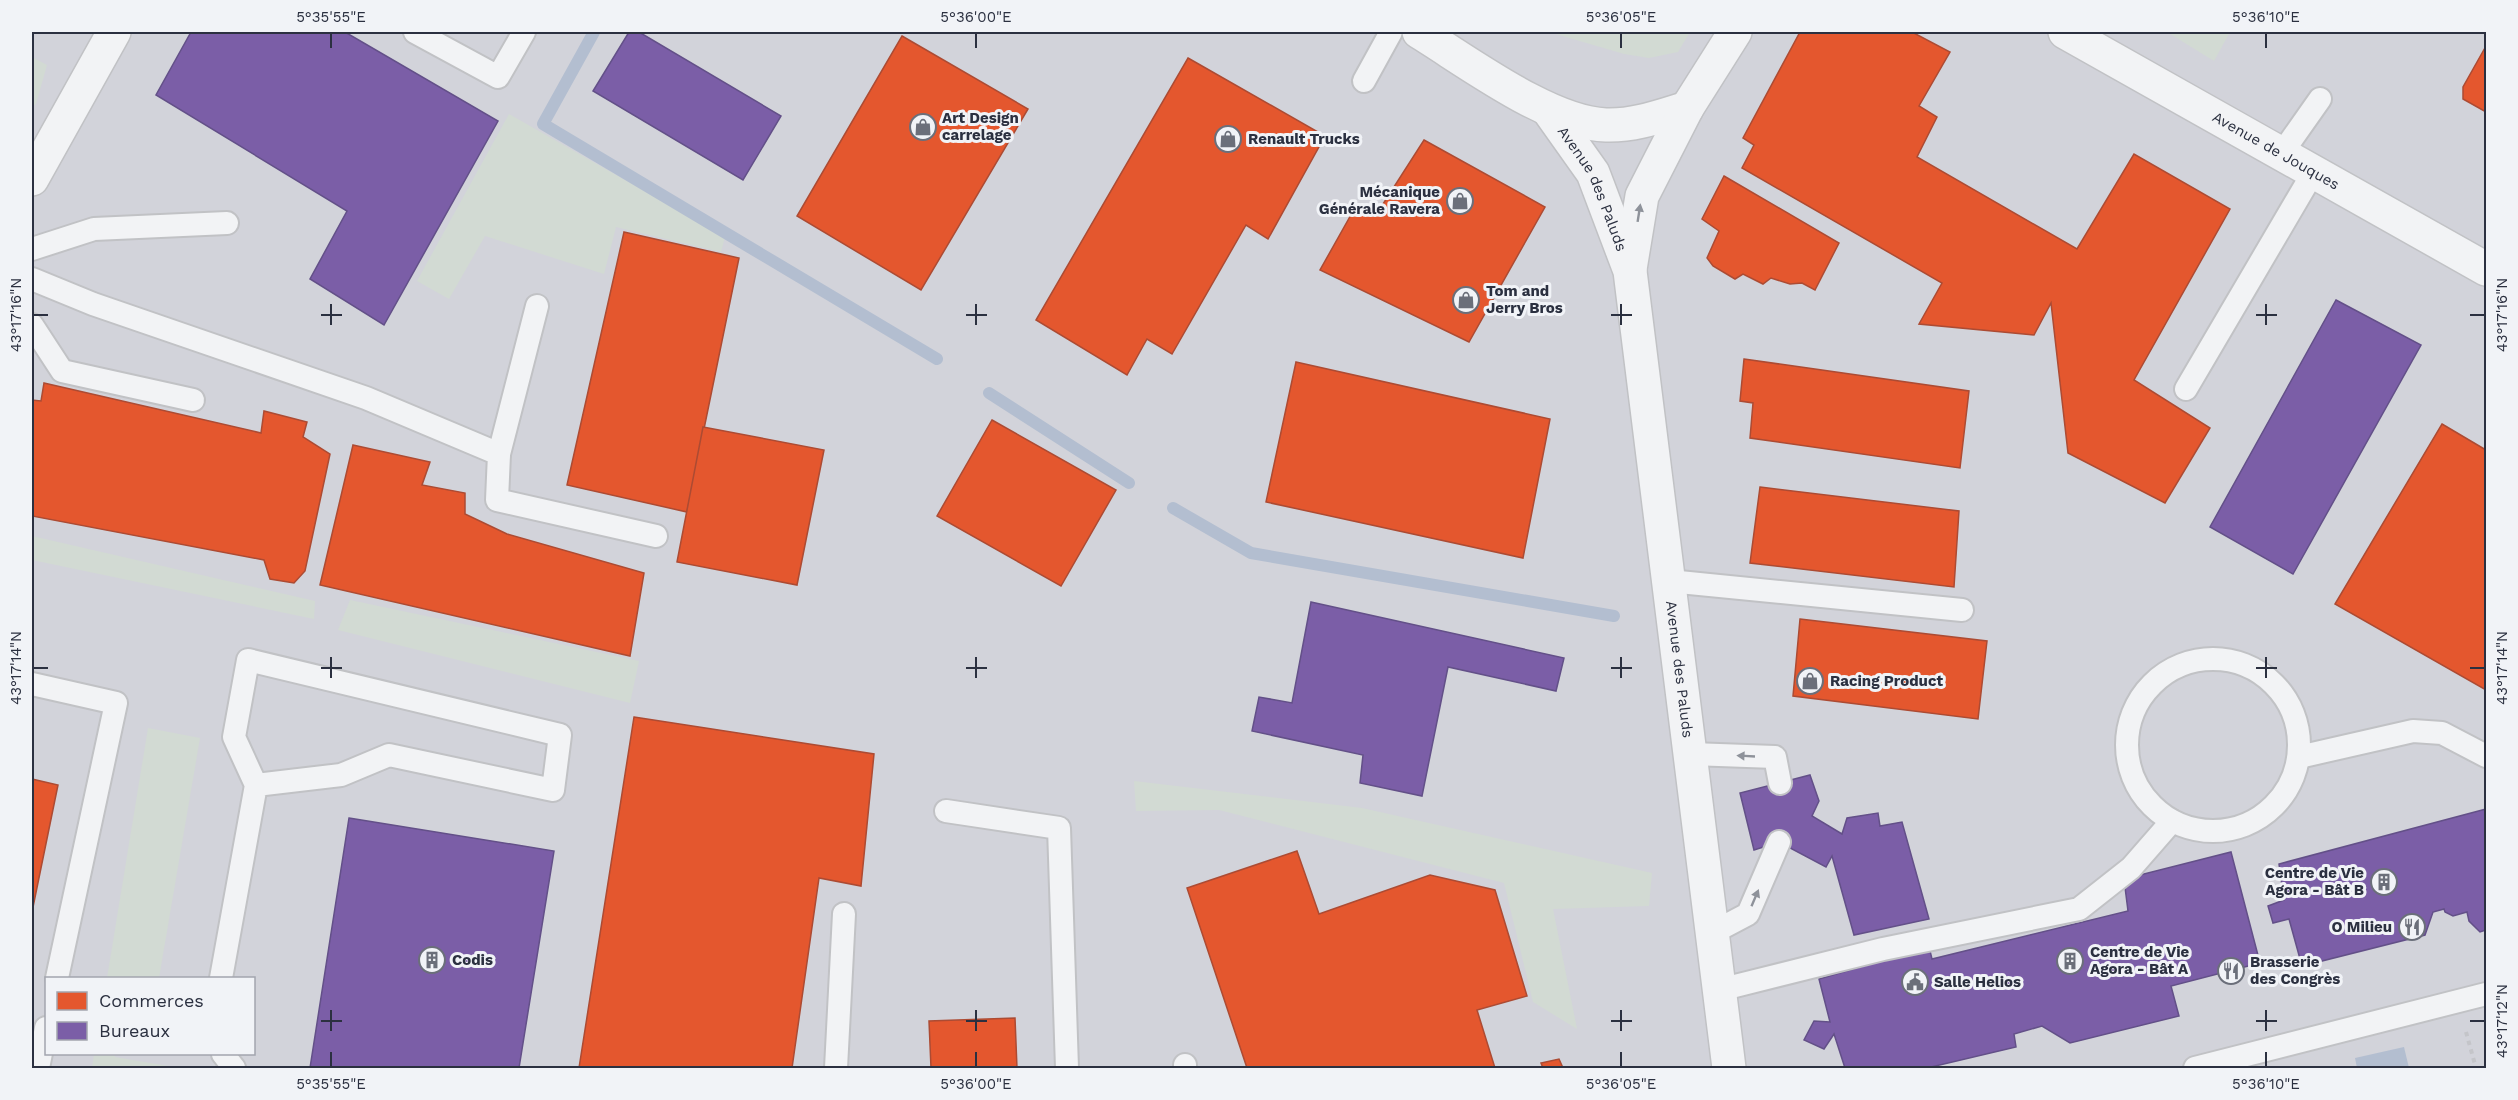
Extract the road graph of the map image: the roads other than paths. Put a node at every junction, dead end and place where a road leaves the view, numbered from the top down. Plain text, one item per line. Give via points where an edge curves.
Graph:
1 (114, 32) edge
2 (415, 32) edge
3 (524, 32) edge
4 (1390, 32) edge
5 (1419, 32) edge
6 (1735, 32) edge
7 (2082, 36) edge
8 (1364, 81) dead end
9 (2320, 99) dead end
10 (1687, 108) junction
11 (1549, 111) junction
12 (2282, 153) junction
13 (2314, 171) junction
14 (32, 179) edge
15 (227, 223) dead end
16 (32, 249) edge
17 (2487, 269) edge
18 (1630, 271) junction
19 (32, 279) edge
20 (537, 306) dead end
21 (32, 325) edge
22 (2186, 389) dead end
23 (193, 400) dead end
24 (499, 454) junction
25 (656, 536) dead end
26 (1669, 581) junction
27 (1962, 610) dead end
28 (32, 684) edge
29 (1691, 754) junction
30 (2487, 756) edge
31 (2299, 757) junction
32 (1780, 783) dead end
33 (256, 785) junction
34 (946, 811) dead end
35 (2172, 821) junction
36 (1779, 842) dead end
37 (844, 914) dead end
38 (1712, 933) junction
39 (57, 977) edge
40 (221, 977) edge
41 (1719, 990) junction
42 (2487, 994) edge
43 (45, 1033) edge
44 (225, 1055) edge
45 (38, 1068) edge
46 (234, 1068) edge
47 (836, 1068) edge
48 (1067, 1068) edge
49 (1729, 1068) edge
50 (2195, 1068) edge

1 - 14 street
2 - 3 lane via 498,77
4 - 8 lane
5 - 11 street, Avenue des Paluds
6 - 10 street, Avenue des Paluds
7 - 12 street, Avenue de Jouques
9 - 12 lane
10 - 11 street, Avenue des Paluds via 1646,120 1605,125
18 -> 10 street, Avenue des Paluds via 1642,195
11 - 18 street, Avenue des Paluds via 1593,173
12 - 13 street, Avenue de Jouques
13 - 17 street, Avenue de Jouques
13 - 22 lane
15 - 16 lane via 94,229
18 - 26 street, Avenue des Paluds
19 - 24 lane via 93,304 366,398
20 - 24 lane
21 - 23 lane via 62,371
24 - 25 lane via 497,500
26 - 27 lane
26 - 29 street, Avenue des Paluds
28 - 39 lane via 116,703
32 -> 29 lane via 1775,757
29 - 38 street, Avenue des Paluds
30 - 31 lane via 2442,733 2413,731
31 - 35 lane via 2293,778 2276,803 2253,822 2218,831
31 - 35 lane via 2294,717 2286,698 2266,675 2232,660 2202,659 2178,665 2153,682 2132,714 2126,743 2132,776 2148,802
33 - 33 lane via 234,737 248,660 560,735 553,790 389,756 341,775
33 - 40 lane
34 - 48 lane via 1059,828
35 - 41 lane via 2131,868 2079,909 1883,949
38 -> 36 lane via 1748,914
37 - 47 lane
38 - 41 street, Avenue des Paluds
41 - 49 street, Avenue des Paluds
42 - 50 lane
43 - 45 lane
44 - 46 lane

